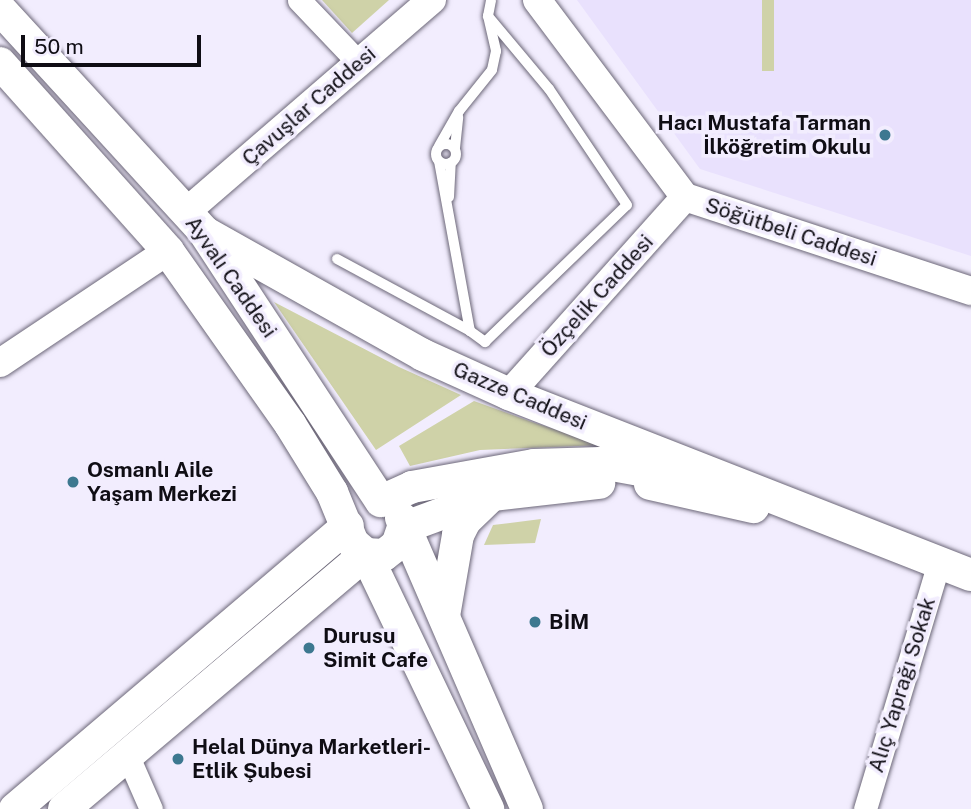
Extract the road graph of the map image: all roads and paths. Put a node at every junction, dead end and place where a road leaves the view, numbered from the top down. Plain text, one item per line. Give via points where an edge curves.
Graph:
1 (299, 0) edge
2 (432, 0) edge
3 (491, 0) edge
4 (537, 0) edge
5 (0, 9) edge
6 (488, 16) junction
7 (0, 62) edge
8 (359, 63) junction
9 (459, 111) junction
10 (439, 146) junction
11 (455, 148) junction
12 (439, 161) junction
13 (451, 163) junction
14 (685, 198) junction
15 (448, 214) junction
16 (195, 222) junction
17 (168, 251) junction
18 (337, 259) dead end
19 (971, 291) edge
20 (470, 331) junction
21 (0, 363) edge
22 (509, 394) junction
23 (492, 495) junction
24 (381, 501) junction
25 (348, 526) junction
26 (403, 528) junction
27 (850, 528) junction
28 (366, 554) junction
29 (939, 562) junction
30 (971, 575) edge
31 (444, 621) junction
32 (126, 752) junction
33 (15, 809) edge
34 (64, 809) edge
35 (151, 809) edge
36 (488, 809) edge
37 (527, 809) edge
38 (865, 809) edge

1 - 8 street
2 - 8 street, Çavuşlar Caddesi
3 - 6 lane
4 - 14 street, Söğütbeli Caddesi
5 - 16 main road, Ayvalı Caddesi
6 - 9 lane via 496,51 492,71
6 - 20 lane via 549,89 627,205 485,342
7 - 17 main road, Ayvalı Caddesi
8 - 16 street, Çavuşlar Caddesi
9 - 10 lane
9 - 11 lane
10 - 11 lane
10 - 12 lane
11 - 13 lane
12 - 13 lane
12 - 15 lane
13 - 15 lane
14 - 19 street, Söğütbeli Caddesi
14 - 22 street, Özçelik Caddesi
15 - 20 lane
16 - 22 main road, Gazze Caddesi via 424,355
16 - 24 main road, Ayvalı Caddesi
17 - 21 street
17 - 25 main road, Ayvalı Caddesi via 290,424
18 - 20 lane
22 - 27 main road, Gazze Caddesi
23 - 26 main road, Gazze Caddesi
23 - 27 main road, Gazze Caddesi via 605,482 654,485
23 - 31 main road via 464,521 458,535
24 - 25 main road via 355,510
24 - 26 main road, Ayvalı Caddesi via 397,511
24 - 27 main road, Gazze Caddesi via 412,487 477,472 601,463 712,485
25 - 28 main road, Ayvalı Caddesi via 353,543
25 - 33 main road
26 - 28 main road via 391,551
26 - 31 main road, Ayvalı Caddesi
27 - 29 main road, Gazze Caddesi
28 - 32 main road
28 - 36 main road, Ayvalı Caddesi
29 - 30 main road, Gazze Caddesi
29 - 38 street, Alıç Yaprağı Sokak
31 - 37 main road, Ayvalı Caddesi
32 - 34 main road
32 - 35 street

